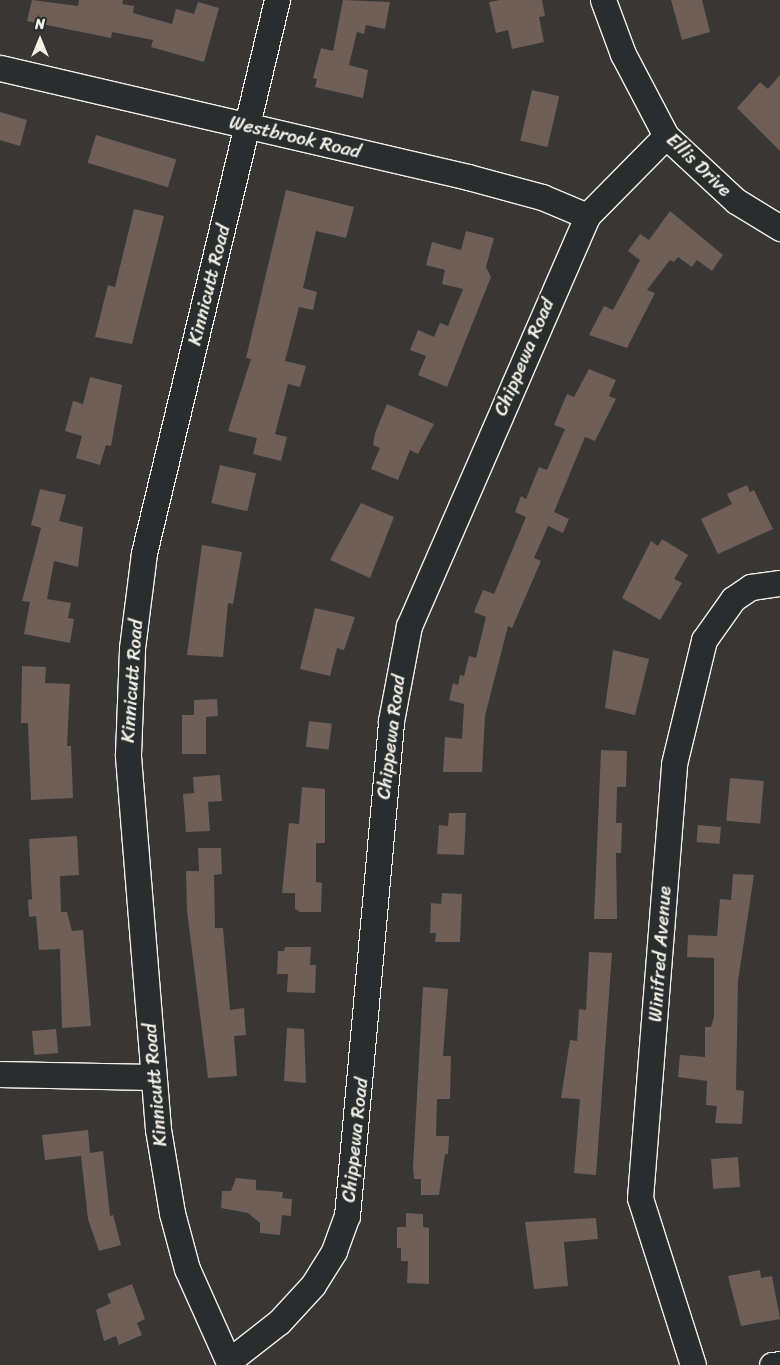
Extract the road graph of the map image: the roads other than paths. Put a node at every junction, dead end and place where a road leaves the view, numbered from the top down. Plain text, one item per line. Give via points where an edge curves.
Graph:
1 (277, 0) edge
2 (603, 0) edge
3 (0, 68) edge
4 (248, 127) junction
5 (666, 136) junction
6 (588, 216) junction
7 (780, 228) edge
8 (780, 583) edge
9 (0, 1074) edge
10 (153, 1077) junction
11 (230, 1363) edge
12 (780, 1364) edge
13 (693, 1365) edge
14 (772, 1365) edge

1 - 4 street, Kinnicutt Road
2 - 5 street, Ellis Drive via 623,54
3 - 4 street, Westbrook Road
4 - 6 street, Westbrook Road via 468,177 542,197
4 - 10 street, Kinnicutt Road via 144,553 132,648 129,780
5 - 6 street, Chippewa Road
5 - 7 street, Ellis Drive via 736,202
6 - 11 street, Chippewa Road via 409,626 401,659 387,760 365,1050 347,1216 334,1251 313,1285 279,1322
8 - 13 street, Winifred Avenue via 751,587 733,600 704,640 674,764 640,1198
9 - 10 street
10 - 11 street, Kinnicutt Road via 172,1213 187,1270
12 - 14 street

